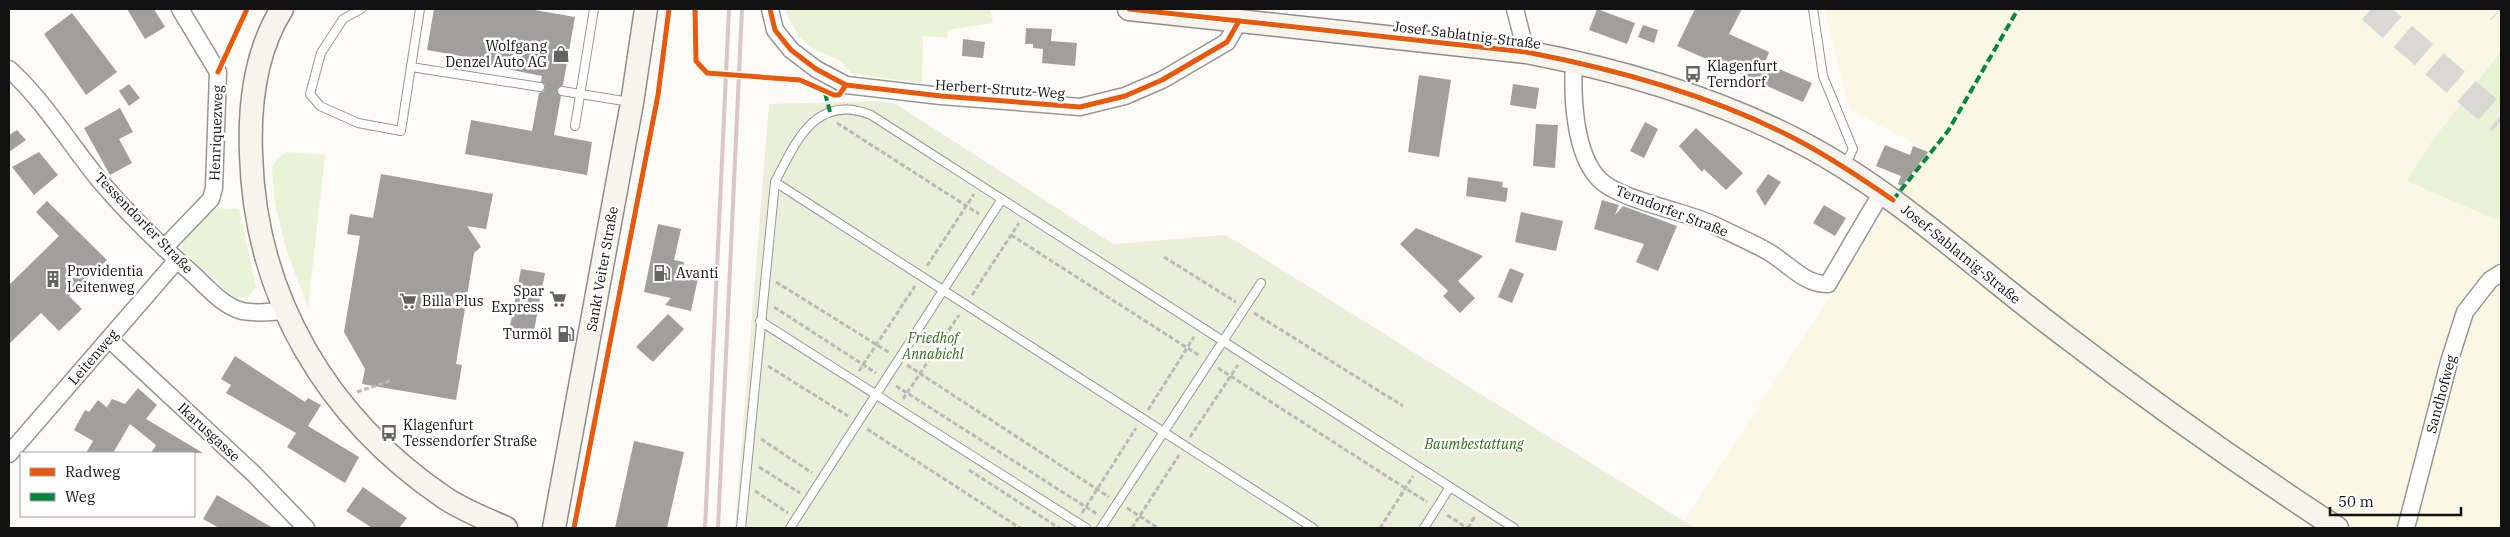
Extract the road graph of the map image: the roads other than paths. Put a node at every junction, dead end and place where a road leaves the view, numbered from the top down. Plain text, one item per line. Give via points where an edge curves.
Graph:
1 (180, 9) edge
2 (282, 9) edge
3 (361, 9) edge
4 (420, 9) edge
5 (594, 9) edge
6 (646, 9) edge
7 (770, 9) edge
8 (1129, 9) edge
9 (1515, 9) edge
10 (1813, 9) edge
11 (1239, 21) junction
12 (1526, 52) junction
13 (1574, 61) junction
14 (411, 67) junction
15 (9, 69) edge
16 (540, 87) dead end
17 (562, 91) dead end
18 (581, 94) junction
19 (632, 103) junction
20 (575, 126) dead end
21 (1845, 168) junction
22 (775, 182) junction
23 (1882, 192) junction
24 (1002, 199) junction
25 (164, 248) junction
26 (177, 260) junction
27 (2501, 273) edge
28 (1261, 283) dead end
29 (944, 290) junction
30 (284, 311) junction
31 (760, 321) junction
32 (109, 339) junction
33 (1222, 342) junction
34 (876, 395) junction
35 (1163, 432) junction
36 (9, 454) edge
37 (1450, 487) junction
38 (306, 528) edge
39 (506, 528) edge
40 (554, 528) edge
41 (741, 528) edge
42 (790, 528) edge
43 (1086, 528) edge
44 (1102, 528) edge
45 (1313, 528) edge
46 (1424, 528) edge
47 (1514, 528) edge
48 (2337, 528) edge
49 (2406, 528) edge

1 - 25 street, Henriquezweg via 218,72 214,188 210,199
2 - 30 main road via 270,28 259,59 252,95 250,133 252,186 258,225
3 - 14 lane via 343,19 321,53 310,94 320,106 358,123 400,131
4 - 14 lane
5 - 18 lane
6 - 19 main road, Sankt Veiter Straße
7 - 11 street, Herbert-Strutz-Weg via 775,30 791,50 816,69 846,85 1080,107 1124,96 1162,80 1227,42
8 - 11 main road, Josef-Sablatnig-Straße
9 - 12 street
10 - 21 lane via 1823,76 1853,149
11 - 12 main road, Josef-Sablatnig-Straße
12 - 13 main road, Josef-Sablatnig-Straße
13 - 21 main road, Josef-Sablatnig-Straße via 1730,110 1802,143
13 - 23 street, Terndorfer Straße via 1575,111 1582,148 1600,181 1620,192 1706,222 1768,252 1808,280 1828,284
14 - 16 lane
15 - 25 street, Tessendorfer Straße via 56,120 100,180
17 - 18 lane
18 - 19 lane
18 - 20 lane
19 - 40 main road, Sankt Veiter Straße
21 - 23 main road, Josef-Sablatnig-Straße
22 - 24 lane via 810,122 837,110 858,109
22 - 29 lane
22 - 31 lane
23 - 48 main road, Josef-Sablatnig-Straße via 2059,332 2221,452
24 - 29 lane
24 - 33 lane
25 - 26 street, Tessendorfer Straße
26 - 30 street, Tessendorfer Straße via 224,302 256,313
26 - 32 street, Leitenweg
27 - 49 street, Sandhofweg via 2490,280 2465,312
28 - 33 lane
29 - 34 lane
29 - 35 lane
30 - 39 main road via 343,408 391,454 446,499
31 - 34 lane
31 - 41 lane
32 - 36 street, Leitenweg
32 - 38 street, Ikarusgasse via 254,474
33 - 35 lane
33 - 37 lane
34 - 42 lane
34 - 43 lane
35 - 44 lane
35 - 45 lane
37 - 46 lane
37 - 47 lane

